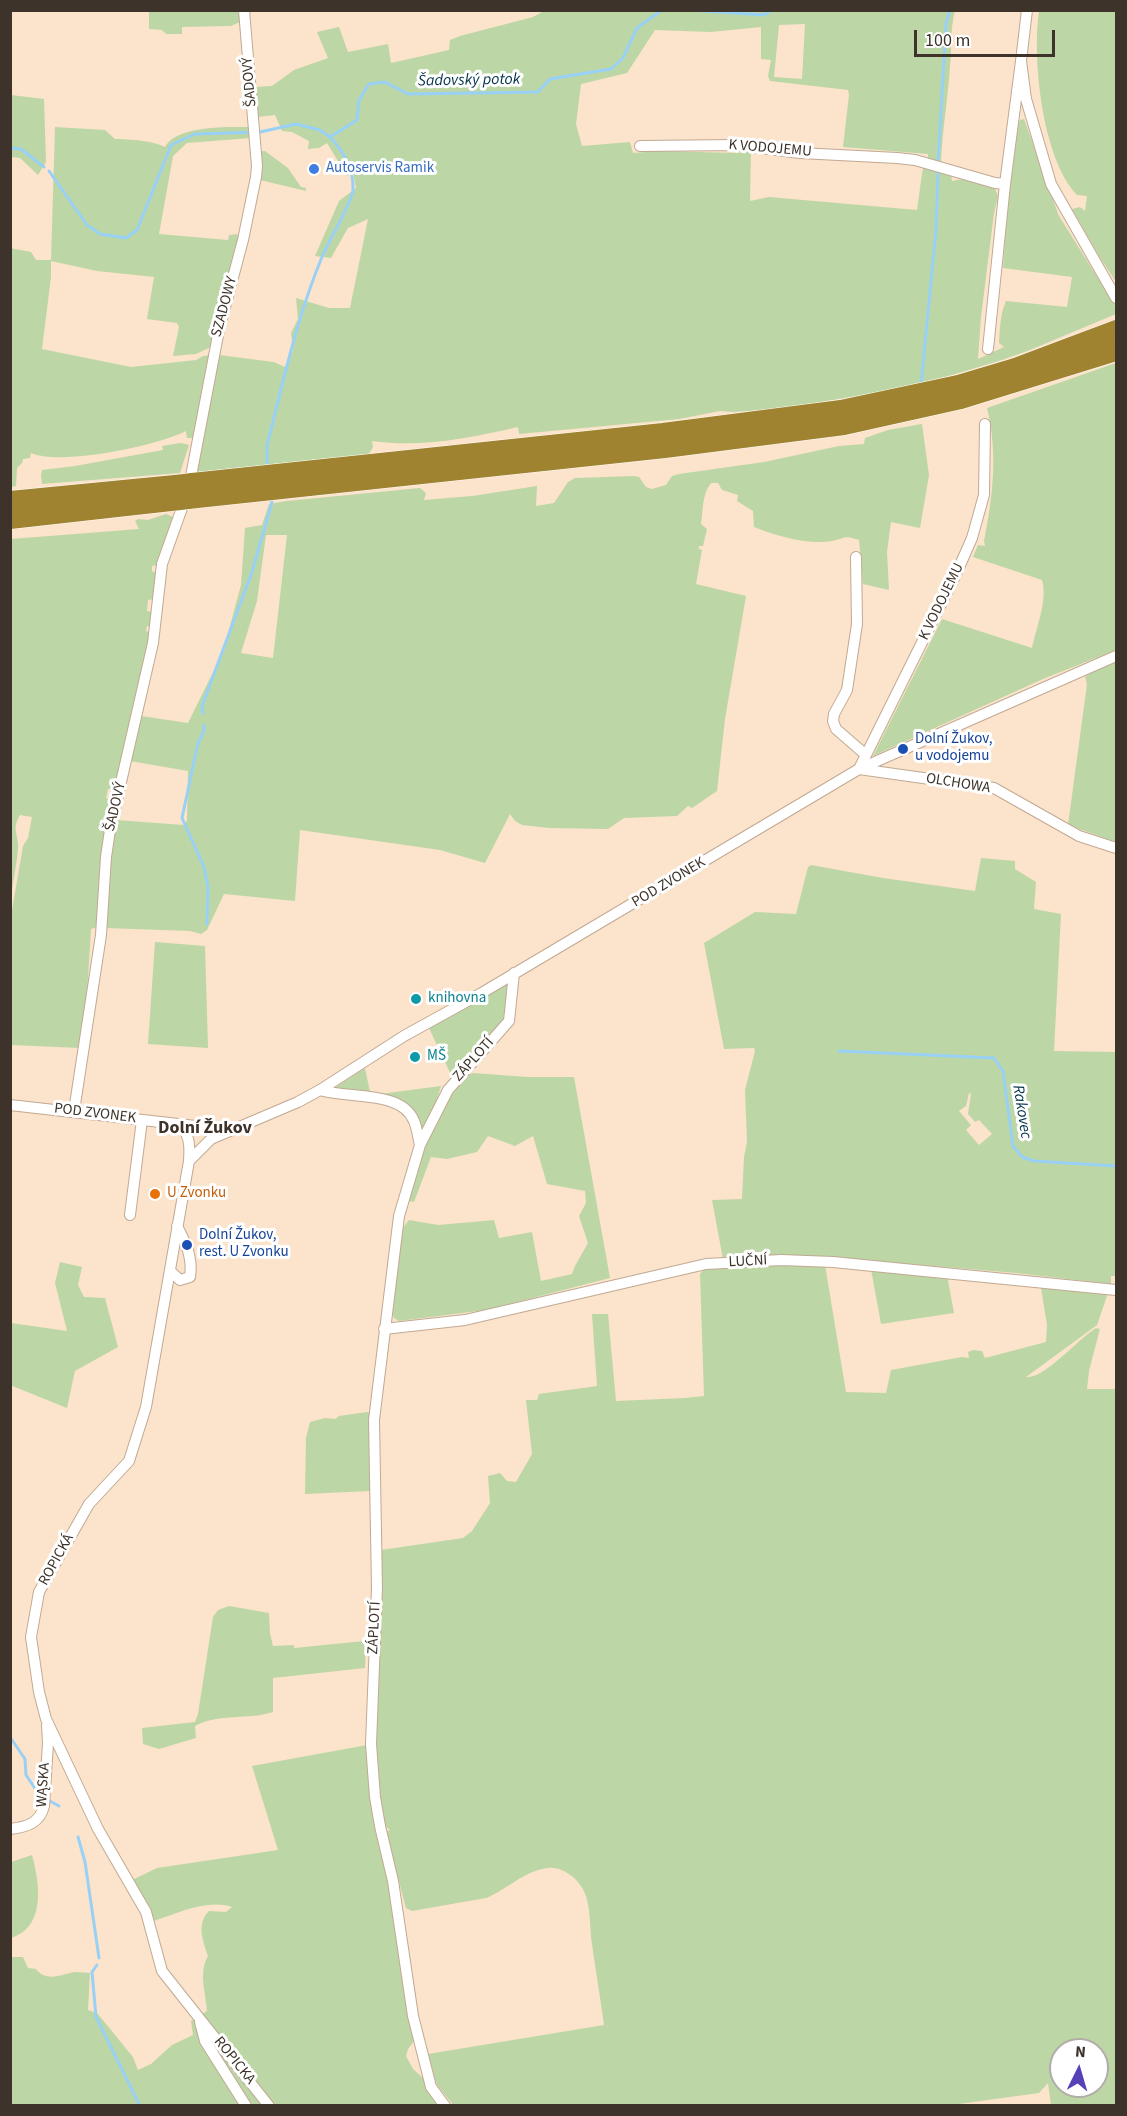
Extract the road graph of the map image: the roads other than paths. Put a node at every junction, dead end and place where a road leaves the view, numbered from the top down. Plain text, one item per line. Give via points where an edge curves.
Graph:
1 (244, 10) edge
2 (1027, 10) edge
3 (1021, 61) junction
4 (254, 138) joint
5 (640, 146) dead end
6 (1005, 184) junction
7 (1116, 298) edge
8 (1116, 330) edge
9 (1116, 348) edge
10 (988, 349) dead end
11 (985, 424) dead end
12 (186, 492) junction
13 (10, 501) edge
14 (10, 519) edge
15 (856, 558) dead end
16 (1116, 656) edge
17 (866, 756) junction
18 (859, 769) junction
19 (1116, 848) edge
20 (514, 973) junction
21 (320, 1090) junction
22 (10, 1105) edge
23 (74, 1111) junction
24 (142, 1120) junction
25 (180, 1124) junction
26 (232, 1130) junction
27 (420, 1144) junction
28 (189, 1161) junction
29 (130, 1215) dead end
30 (177, 1226) junction
31 (170, 1271) junction
32 (1116, 1290) edge
33 (384, 1329) junction
34 (46, 1719) junction
35 (10, 1829) edge
36 (198, 2016) junction
37 (246, 2106) edge
38 (269, 2106) edge
39 (446, 2106) edge

1 - 4 street, ŠADOVÝ
2 - 3 street
3 - 6 street
3 - 7 street via 1026,99 1051,184
4 - 12 street, SZADOWY via 256,177
5 - 6 street, K VODOJEMU via 737,145 897,158
6 - 10 street
8 - 12 highway via 1034,362 958,385 841,410
9 - 12 highway via 961,399 844,425 665,448
11 - 17 street, K VODOJEMU via 984,495 972,538
12 - 13 highway
12 - 14 highway
12 - 23 street, ŠADOVÝ via 162,564 153,643 110,830 101,936
15 - 17 street via 857,624 847,690 833,722
16 - 18 street, POD ZVONEK
17 - 18 street, K VODOJEMU
18 - 19 street, OLCHOWA via 994,788 1079,836
18 - 20 street, POD ZVONEK
20 - 21 street, POD ZVONEK
20 - 27 street, ZÁPLOTÍ via 509,1021 448,1090
21 - 26 street, POD ZVONEK
21 - 27 street via 401,1104 414,1121
22 - 23 street, POD ZVONEK
23 - 24 street, POD ZVONEK
24 - 25 street, POD ZVONEK
24 - 29 street
25 - 26 street, POD ZVONEK
25 - 28 street via 190,1144
26 - 28 street, POD ZVONEK via 211,1139
27 - 33 street, ZÁPLOTÍ via 399,1216
28 - 30 street, ROPICKÁ
30 - 31 street, ROPICKÁ
30 - 31 street via 187,1245 190,1277 180,1280
31 - 34 street, ROPICKÁ via 146,1407 129,1461 89,1504 39,1592 31,1637
32 - 33 street, LUČNÍ via 833,1262 706,1264 465,1320
33 - 39 street, ZÁPLOTÍ via 374,1420 377,1588 370,1744 375,1797 393,1881 413,2016 431,2087
34 - 35 street, WĄSKA via 42,1815 32,1824
34 - 36 street, ROPICKÁ via 98,1829 146,1912 162,1971
36 - 37 street via 205,2041
36 - 38 street, ROPICKA

